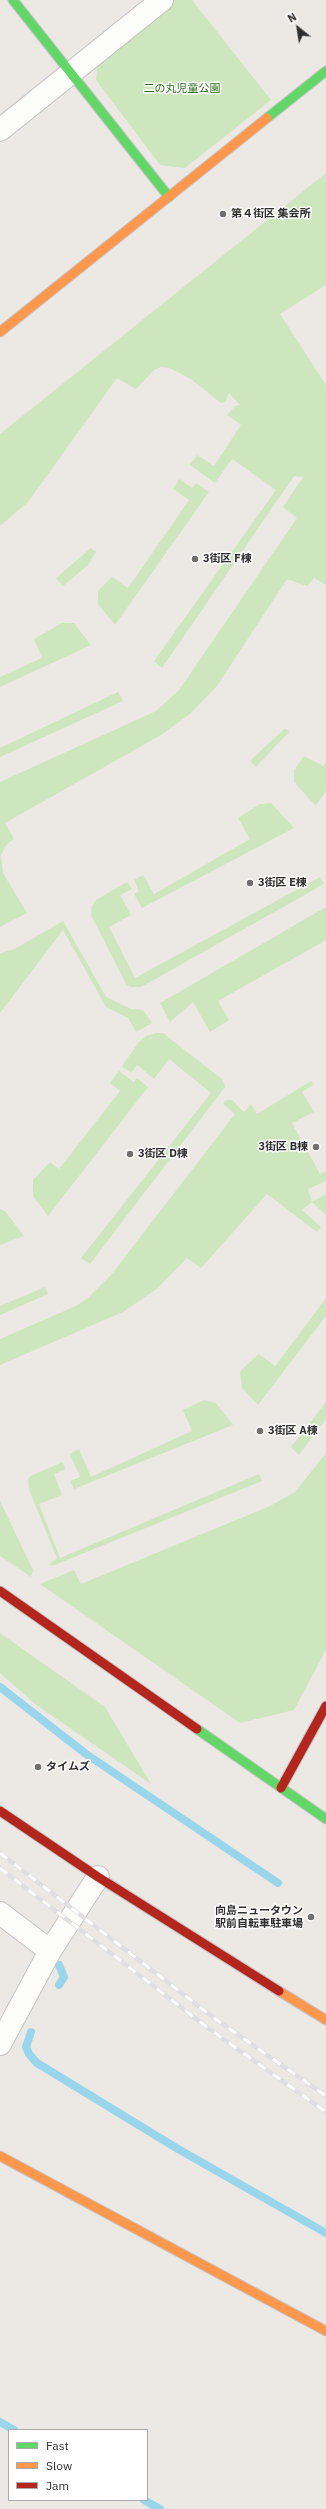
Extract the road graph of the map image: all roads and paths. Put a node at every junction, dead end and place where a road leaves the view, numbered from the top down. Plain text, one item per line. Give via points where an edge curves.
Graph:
1 (13, 0) edge
2 (162, 0) edge
3 (326, 71) edge
4 (72, 72) junction
5 (0, 130) edge
6 (168, 197) junction
7 (0, 332) edge
8 (0, 1591) edge
9 (326, 1706) edge
10 (281, 1788) junction
11 (0, 1811) edge
12 (326, 1819) edge
13 (98, 1877) junction
14 (0, 1913) edge
15 (50, 1951) junction
16 (326, 2020) edge
17 (0, 2044) edge
18 (0, 2156) edge
19 (326, 2331) edge

1 - 4 street
2 - 4 street
3 - 6 street
4 - 5 street
4 - 6 street
6 - 7 street
8 - 10 street
9 - 10 street
10 - 12 street
11 - 13 street
13 - 15 street
13 - 16 street
14 - 15 street
15 - 17 street
18 - 19 street

